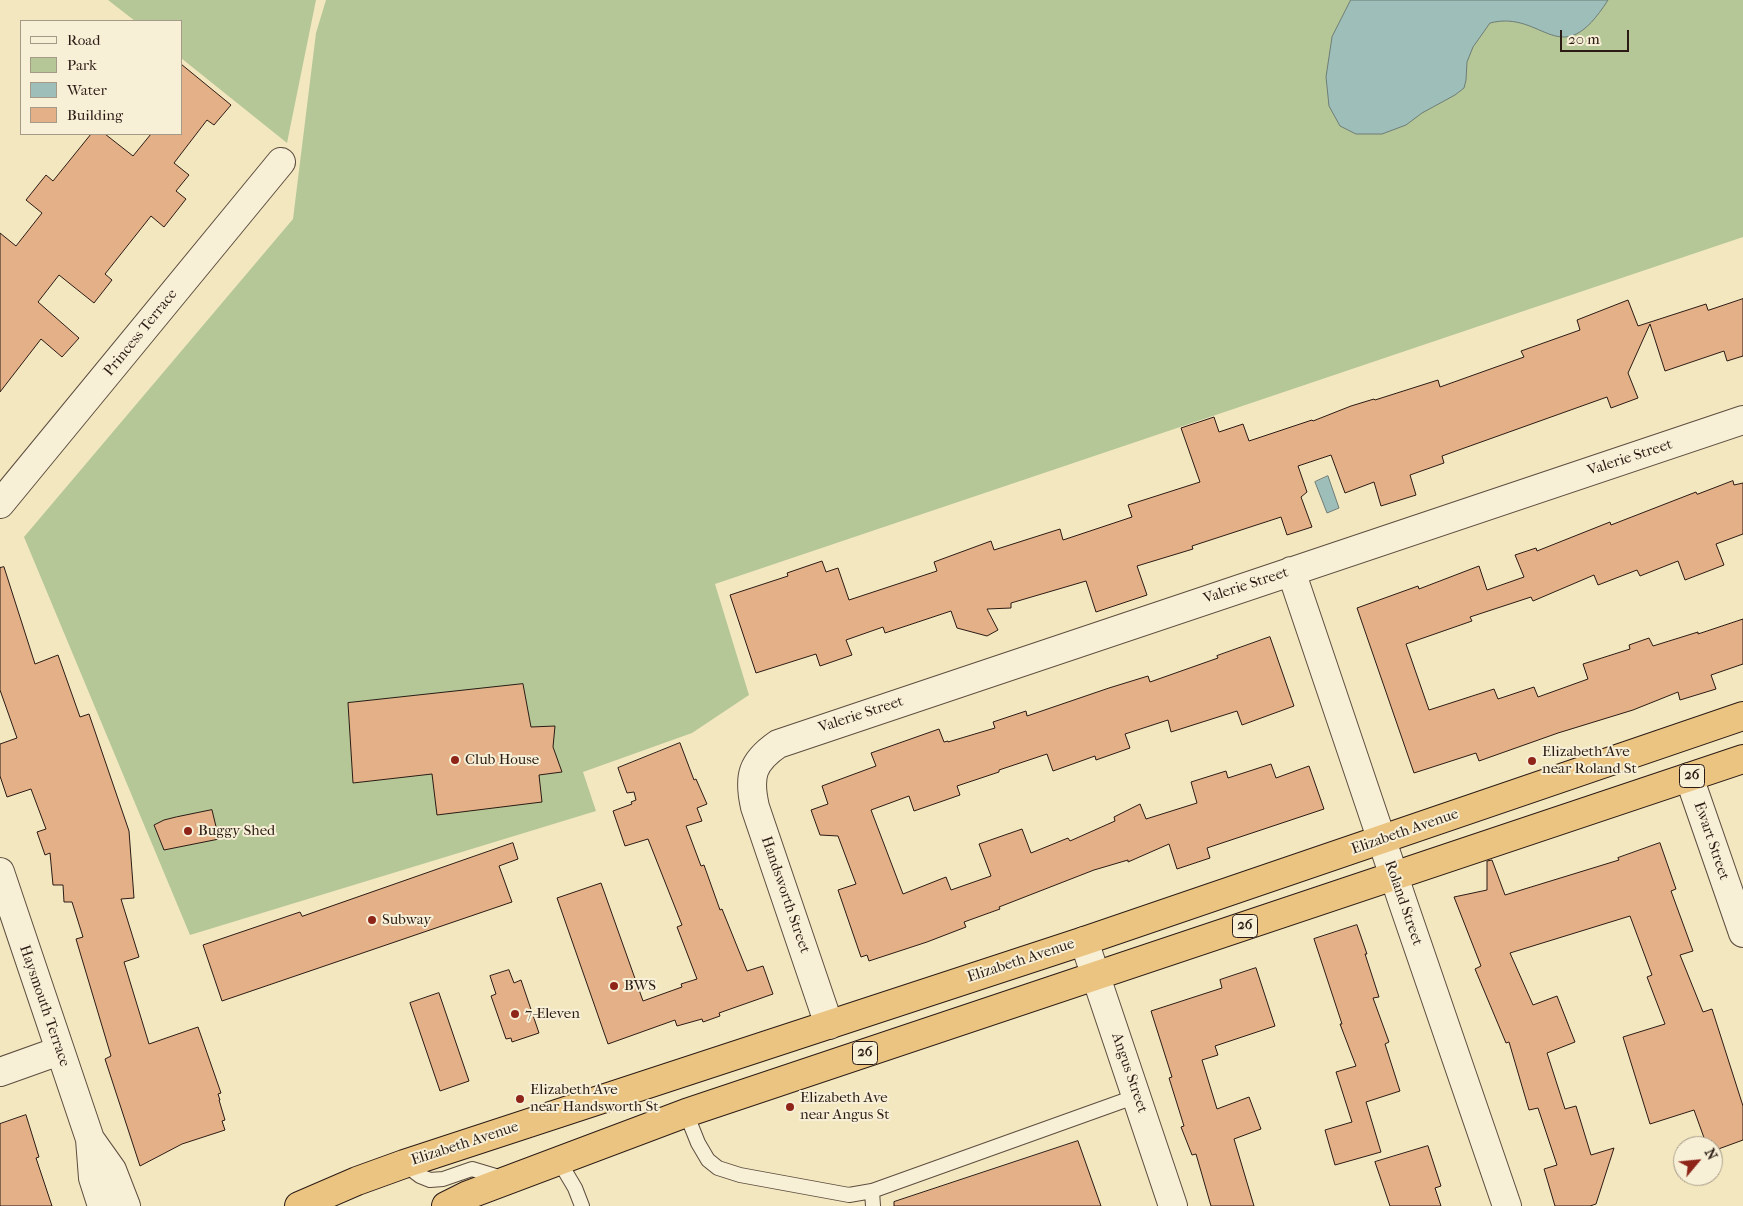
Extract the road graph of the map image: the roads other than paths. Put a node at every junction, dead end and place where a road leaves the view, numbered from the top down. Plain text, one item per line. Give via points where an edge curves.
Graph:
1 (281, 162) dead end
2 (1743, 420) edge
3 (0, 504) edge
4 (1291, 571) junction
5 (1743, 716) edge
6 (1743, 759) edge
7 (755, 764) joint
8 (1689, 777) junction
9 (1382, 840) junction
10 (0, 872) edge
11 (1394, 876) junction
12 (1743, 933) edge
13 (1084, 941) junction
14 (1096, 976) junction
15 (829, 1025) junction
16 (59, 1051) junction
17 (0, 1072) edge
18 (1137, 1096) junction
19 (686, 1113) junction
20 (90, 1139) junction
21 (559, 1160) junction
22 (404, 1164) junction
23 (508, 1180) junction
24 (872, 1191) junction
25 (102, 1206) edge
26 (126, 1206) edge
27 (299, 1206) edge
28 (446, 1206) edge
29 (582, 1206) edge
30 (872, 1206) edge
31 (1173, 1206) edge
32 (1507, 1206) edge

1 - 3 street, Princess Terrace
2 - 4 street, Valerie Street
4 - 7 street, Valerie Street via 790,739 766,752
4 - 9 street, Roland Street
5 - 9 highway, Elizabeth Avenue
6 - 8 highway, 26
7 - 15 street, Handsworth Street via 752,792 755,807
8 - 11 highway, 26
8 - 12 street, Ewart Street
9 - 11 street, Roland Street
9 - 13 highway, Elizabeth Avenue
10 - 16 street, Haysmouth Terrace
11 - 14 highway, 26
11 - 32 street, Roland Street
13 - 14 street, Angus Street
13 - 15 highway, Elizabeth Avenue
14 - 18 street, Angus Street
14 - 19 highway, 26
15 - 22 highway, Elizabeth Avenue
16 - 17 street
16 - 20 street, Haysmouth Terrace
18 - 24 lane
18 - 31 street, Angus Street
19 - 21 highway, 26
19 - 24 lane via 698,1143 708,1160 718,1168 849,1195
20 - 25 street, Haysmouth Terrace via 93,1178
20 - 26 street, Haysmouth Terrace via 112,1170
21 - 23 highway, 26
21 - 29 lane
22 - 23 lane via 430,1180 472,1169
22 - 27 highway, Elizabeth Avenue
23 - 28 highway, 26
24 - 30 lane

